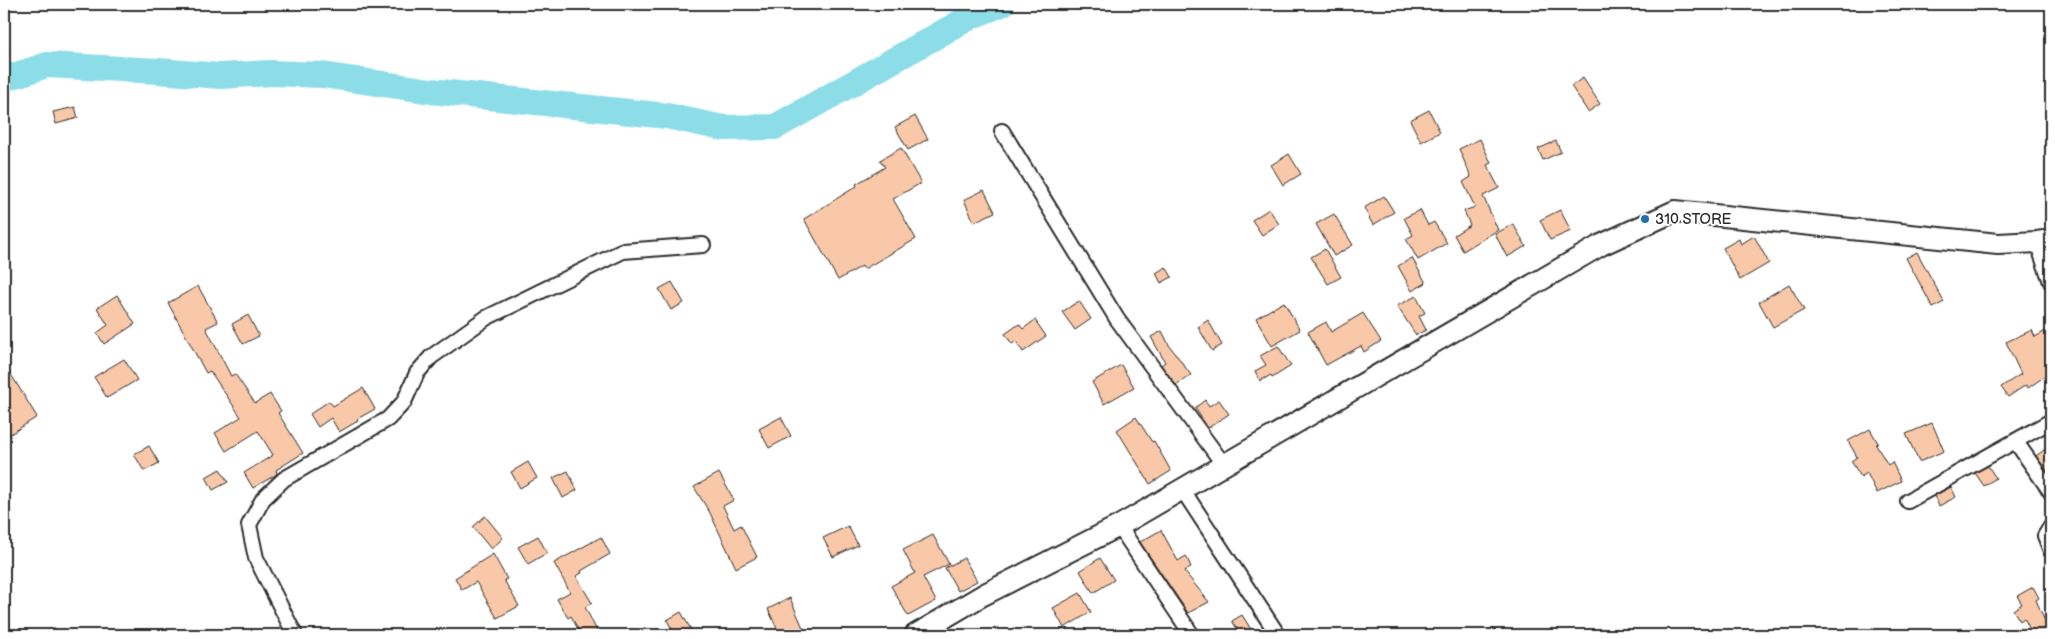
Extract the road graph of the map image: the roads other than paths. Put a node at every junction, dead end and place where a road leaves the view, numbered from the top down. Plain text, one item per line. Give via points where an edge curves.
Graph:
1 (1002, 132) dead end
2 (2044, 241) edge
3 (704, 246) dead end
4 (2051, 282) edge
5 (2051, 421) edge
6 (2016, 442) junction
7 (1224, 465) junction
8 (1182, 490) junction
9 (2051, 492) edge
10 (1908, 501) dead end
11 (1118, 526) junction
12 (2051, 526) edge
13 (2051, 551) edge
14 (295, 635) edge
15 (915, 635) edge
16 (1192, 635) edge
17 (1278, 635) edge

1 - 7 street via 1117,319
2 - 4 street
2 - 7 street via 1998,244 1675,211 1601,244
3 - 14 street via 623,251 486,318 431,357 417,373 404,402 388,419 284,479 263,499 250,525 256,558
5 - 6 street
6 - 9 street
6 - 10 street
7 - 8 street
8 - 11 street
8 - 17 street
11 - 15 street via 984,595
11 - 16 street
12 - 13 street via 2045,536

